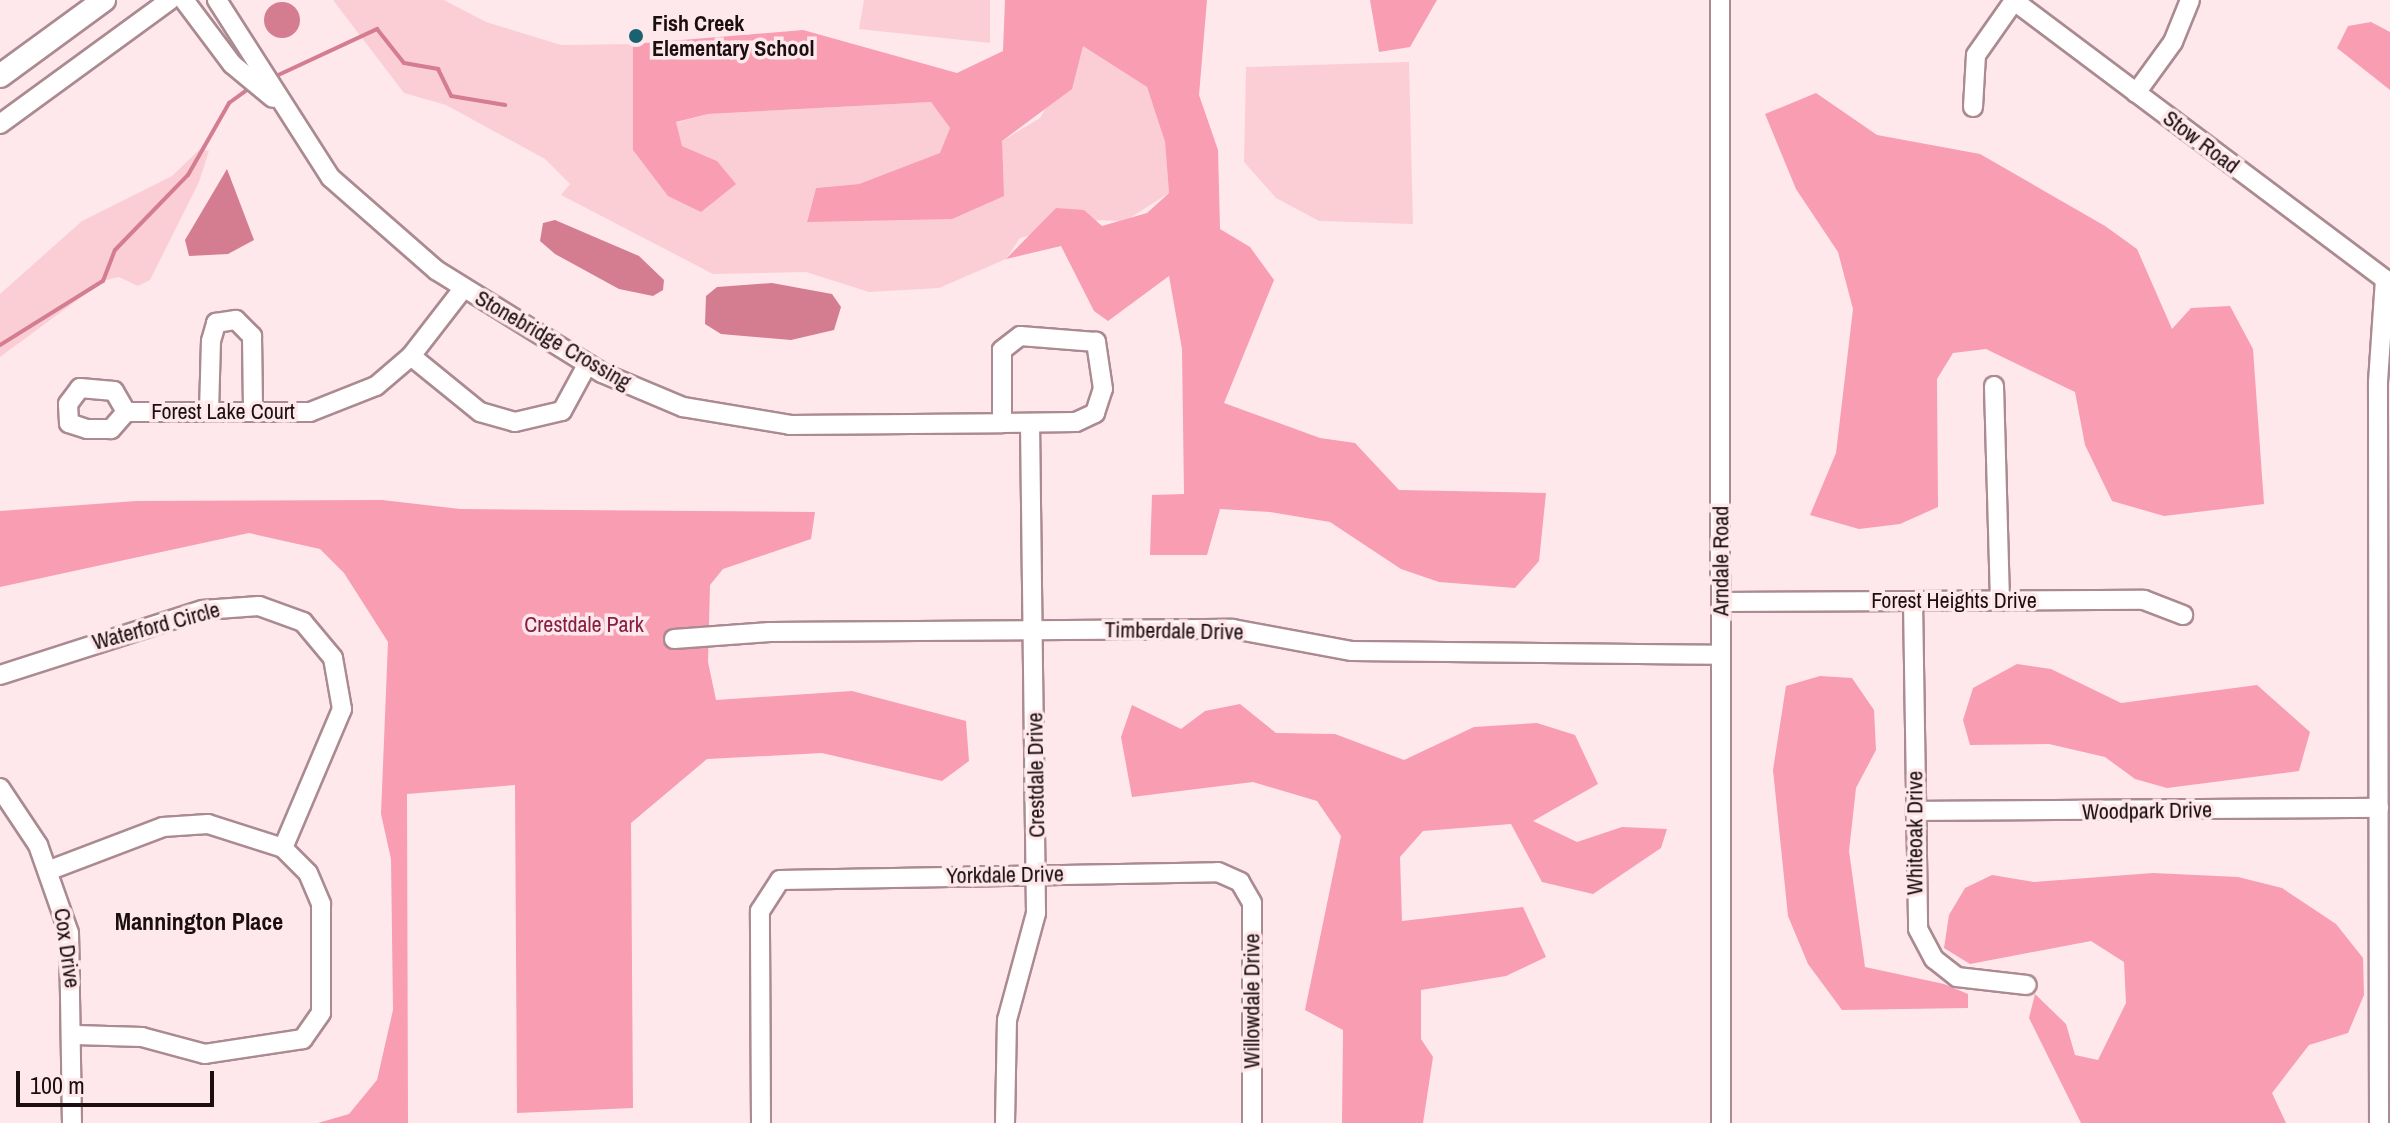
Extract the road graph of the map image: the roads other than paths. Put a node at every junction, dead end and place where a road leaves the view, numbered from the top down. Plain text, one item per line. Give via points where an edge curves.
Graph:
1 (104, 0) edge
2 (170, 0) edge
3 (184, 0) edge
4 (217, 0) edge
5 (1720, 0) edge
6 (2014, 0) edge
7 (2190, 0) edge
8 (0, 76) edge
9 (265, 86) junction
10 (2136, 93) junction
11 (1973, 107) dead end
12 (0, 124) edge
13 (2388, 281) edge
14 (463, 289) junction
15 (411, 356) junction
16 (587, 365) junction
17 (1994, 386) dead end
18 (126, 412) dead end
19 (209, 412) junction
20 (253, 412) junction
21 (1002, 423) junction
22 (1030, 423) junction
23 (1913, 601) junction
24 (2000, 601) junction
25 (1721, 602) junction
26 (2183, 615) dead end
27 (1034, 631) junction
28 (674, 639) dead end
29 (1721, 655) junction
30 (0, 675) edge
31 (0, 788) edge
32 (2379, 808) junction
33 (1915, 811) junction
34 (283, 848) junction
35 (50, 870) junction
36 (1037, 874) junction
37 (1240, 882) joint
38 (2027, 985) dead end
39 (75, 1035) junction
40 (72, 1123) edge
41 (761, 1123) edge
42 (1005, 1123) edge
43 (1252, 1123) edge
44 (1721, 1123) edge
45 (2379, 1123) edge

1 - 8 main road
2 - 12 street
3 - 9 street, Stonebridge Crossing
4 - 9 street, Stonebridge Crossing
5 - 25 street, Arndale Road
6 - 10 street, Stow Road
6 - 11 street via 1976,55
7 - 10 street via 2173,42
9 - 14 street, Stonebridge Crossing via 331,178
10 - 13 street, Stow Road
13 - 32 street via 2378,382
14 - 15 street, Forest Lake Court
14 - 16 street, Stonebridge Crossing
15 - 16 street via 480,412 515,422 562,411
15 - 20 street, Forest Lake Court via 376,386 310,412
16 - 21 street, Stonebridge Crossing via 683,407 742,420
17 - 24 street
18 - 19 street, Forest Lake Court
19 - 20 street, Forest Lake Court
19 - 20 street via 216,323 236,320 252,336
21 - 22 street, Stonebridge Crossing
21 - 22 street, Stonebridge Crossing via 1002,350 1020,336 1096,342 1103,389 1095,413 1076,422
22 - 27 street, Crestdale Drive
23 - 24 street, Forest Heights Drive
23 - 25 street, Forest Heights Drive
23 - 33 street, Whiteoak Drive
24 - 26 street, Forest Heights Drive via 2144,600
25 - 29 street, Arndale Road
27 - 28 street, Timberdale Drive
27 - 29 street, Timberdale Drive via 1233,629 1352,651
27 - 36 street, Crestdale Drive
29 - 44 street, Arndale Road
30 - 34 street, Waterford Circle via 203,610 259,606 303,622 333,658 342,709
31 - 35 street, Cox Drive
32 - 33 street, Woodpark Drive
32 - 45 street
33 - 38 street, Whiteoak Drive via 1915,918 1927,948 1966,981
34 - 35 street via 228,826 178,824
34 - 39 street via 308,873 321,904 322,1003 303,1039 224,1055 118,1033
35 - 39 street, Cox Drive via 69,933
36 - 37 street, Yorkdale Drive via 1218,872
36 - 41 street, Yorkdale Drive via 794,876 771,887 760,911
36 - 42 street, Crestdale Drive via 1032,938 1007,1020
37 - 43 street, Willowdale Drive via 1253,911
39 - 40 street, Cox Drive

